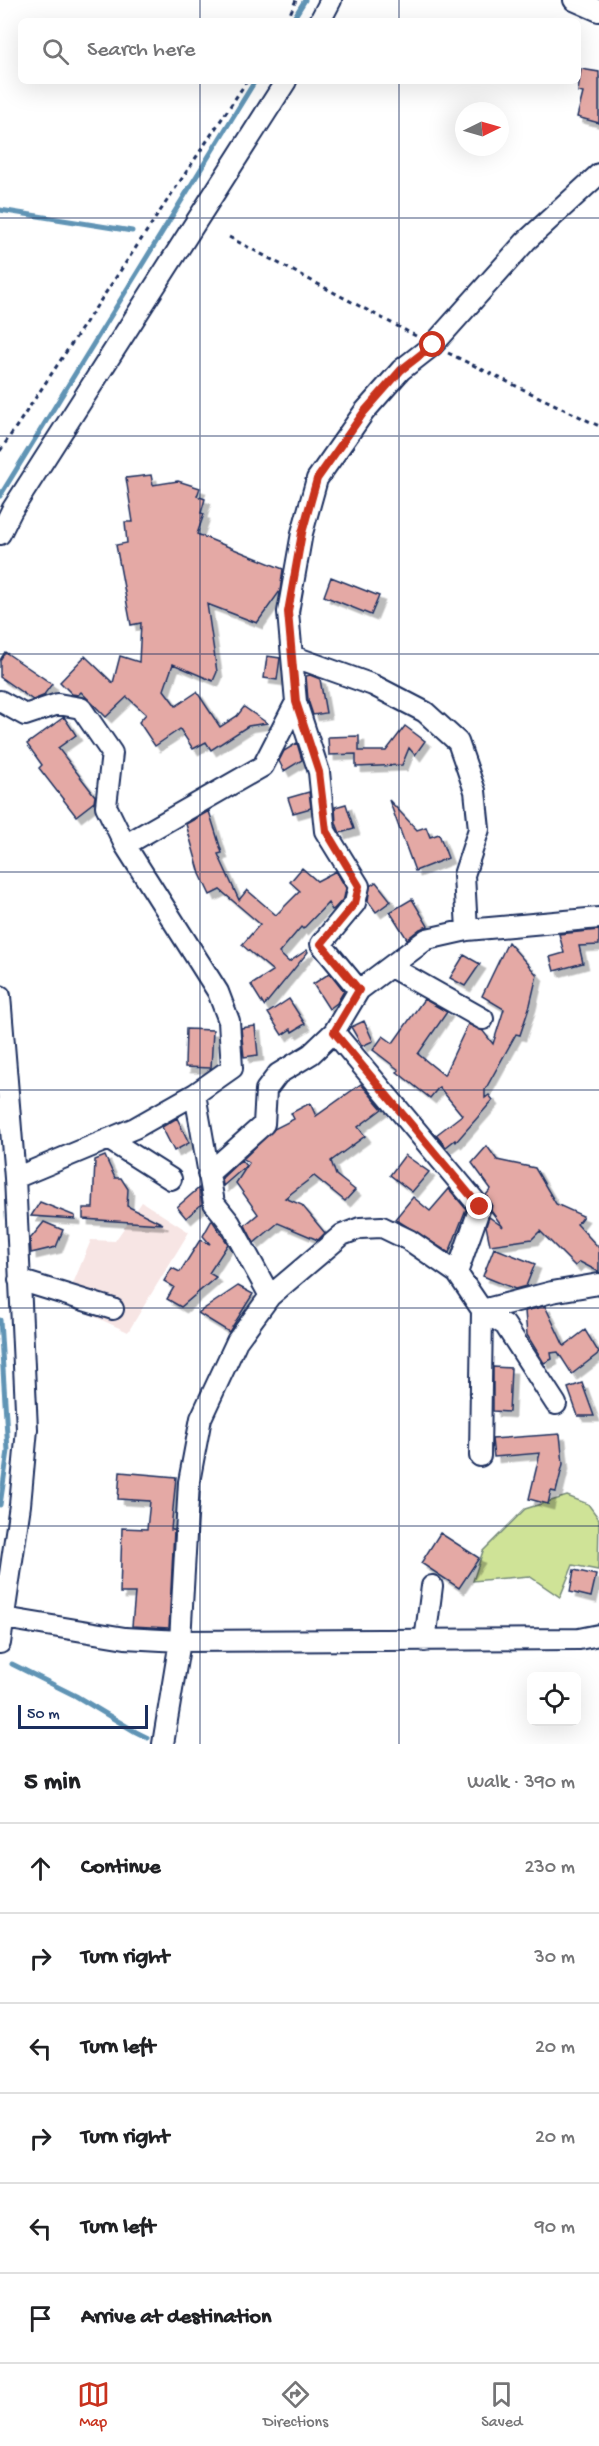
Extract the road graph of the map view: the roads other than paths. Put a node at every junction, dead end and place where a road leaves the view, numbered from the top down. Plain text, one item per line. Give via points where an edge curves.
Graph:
1 (331, 0) edge
2 (574, 0) edge
3 (599, 11) edge
4 (322, 18) edge
5 (284, 84) edge
6 (599, 174) edge
7 (0, 534) edge
8 (292, 656) junction
9 (0, 701) edge
10 (296, 702) junction
11 (125, 844) junction
12 (599, 918) edge
13 (467, 930) junction
14 (390, 967) junction
15 (359, 990) junction
16 (0, 996) edge
17 (483, 1019) dead end
18 (334, 1032) junction
19 (195, 1094) junction
20 (108, 1139) junction
21 (208, 1174) junction
22 (15, 1178) junction
23 (171, 1179) dead end
24 (457, 1273) junction
25 (19, 1280) junction
26 (599, 1284) edge
27 (270, 1296) junction
28 (113, 1309) dead end
29 (482, 1310) junction
30 (556, 1404) dead end
31 (480, 1456) dead end
32 (432, 1586) dead end
33 (4, 1618) junction
34 (599, 1635) edge
35 (180, 1641) junction
36 (425, 1641) junction
37 (0, 1642) edge
38 (163, 1744) edge

1 - 4 street
2 - 3 street
5 - 7 street
6 - 8 street via 526,241 433,345 401,370 364,412 317,479 302,533 288,612
8 - 10 street
8 - 13 street via 373,685 415,706 458,742 475,791 479,830 464,875
9 - 11 street via 26,715 58,704 81,708 112,753 106,806
10 - 11 street via 263,766
10 - 15 street via 319,772 326,831 359,886 355,903 321,944
11 - 19 street via 218,992 229,1021 232,1068
12 - 13 street
13 - 14 street via 427,939
14 - 15 street
14 - 17 street
15 - 18 street
16 - 22 street
18 - 21 street via 311,1054 278,1074 266,1090 264,1124
18 - 24 street via 480,1207
19 - 20 street
19 - 21 street
20 - 22 street
20 - 23 street
21 - 27 street via 214,1203 230,1223
22 - 25 street
24 - 27 street via 409,1240 382,1227 360,1228 342,1235
24 - 29 street
25 - 28 street
25 - 33 street via 27,1429 21,1505
26 - 29 street
27 - 35 street via 237,1341 201,1418 189,1482
29 - 30 street via 505,1326
29 - 31 street
32 - 36 street
33 - 35 street via 125,1638
33 - 37 street
34 - 36 street via 579,1639
35 - 36 street
35 - 38 street

